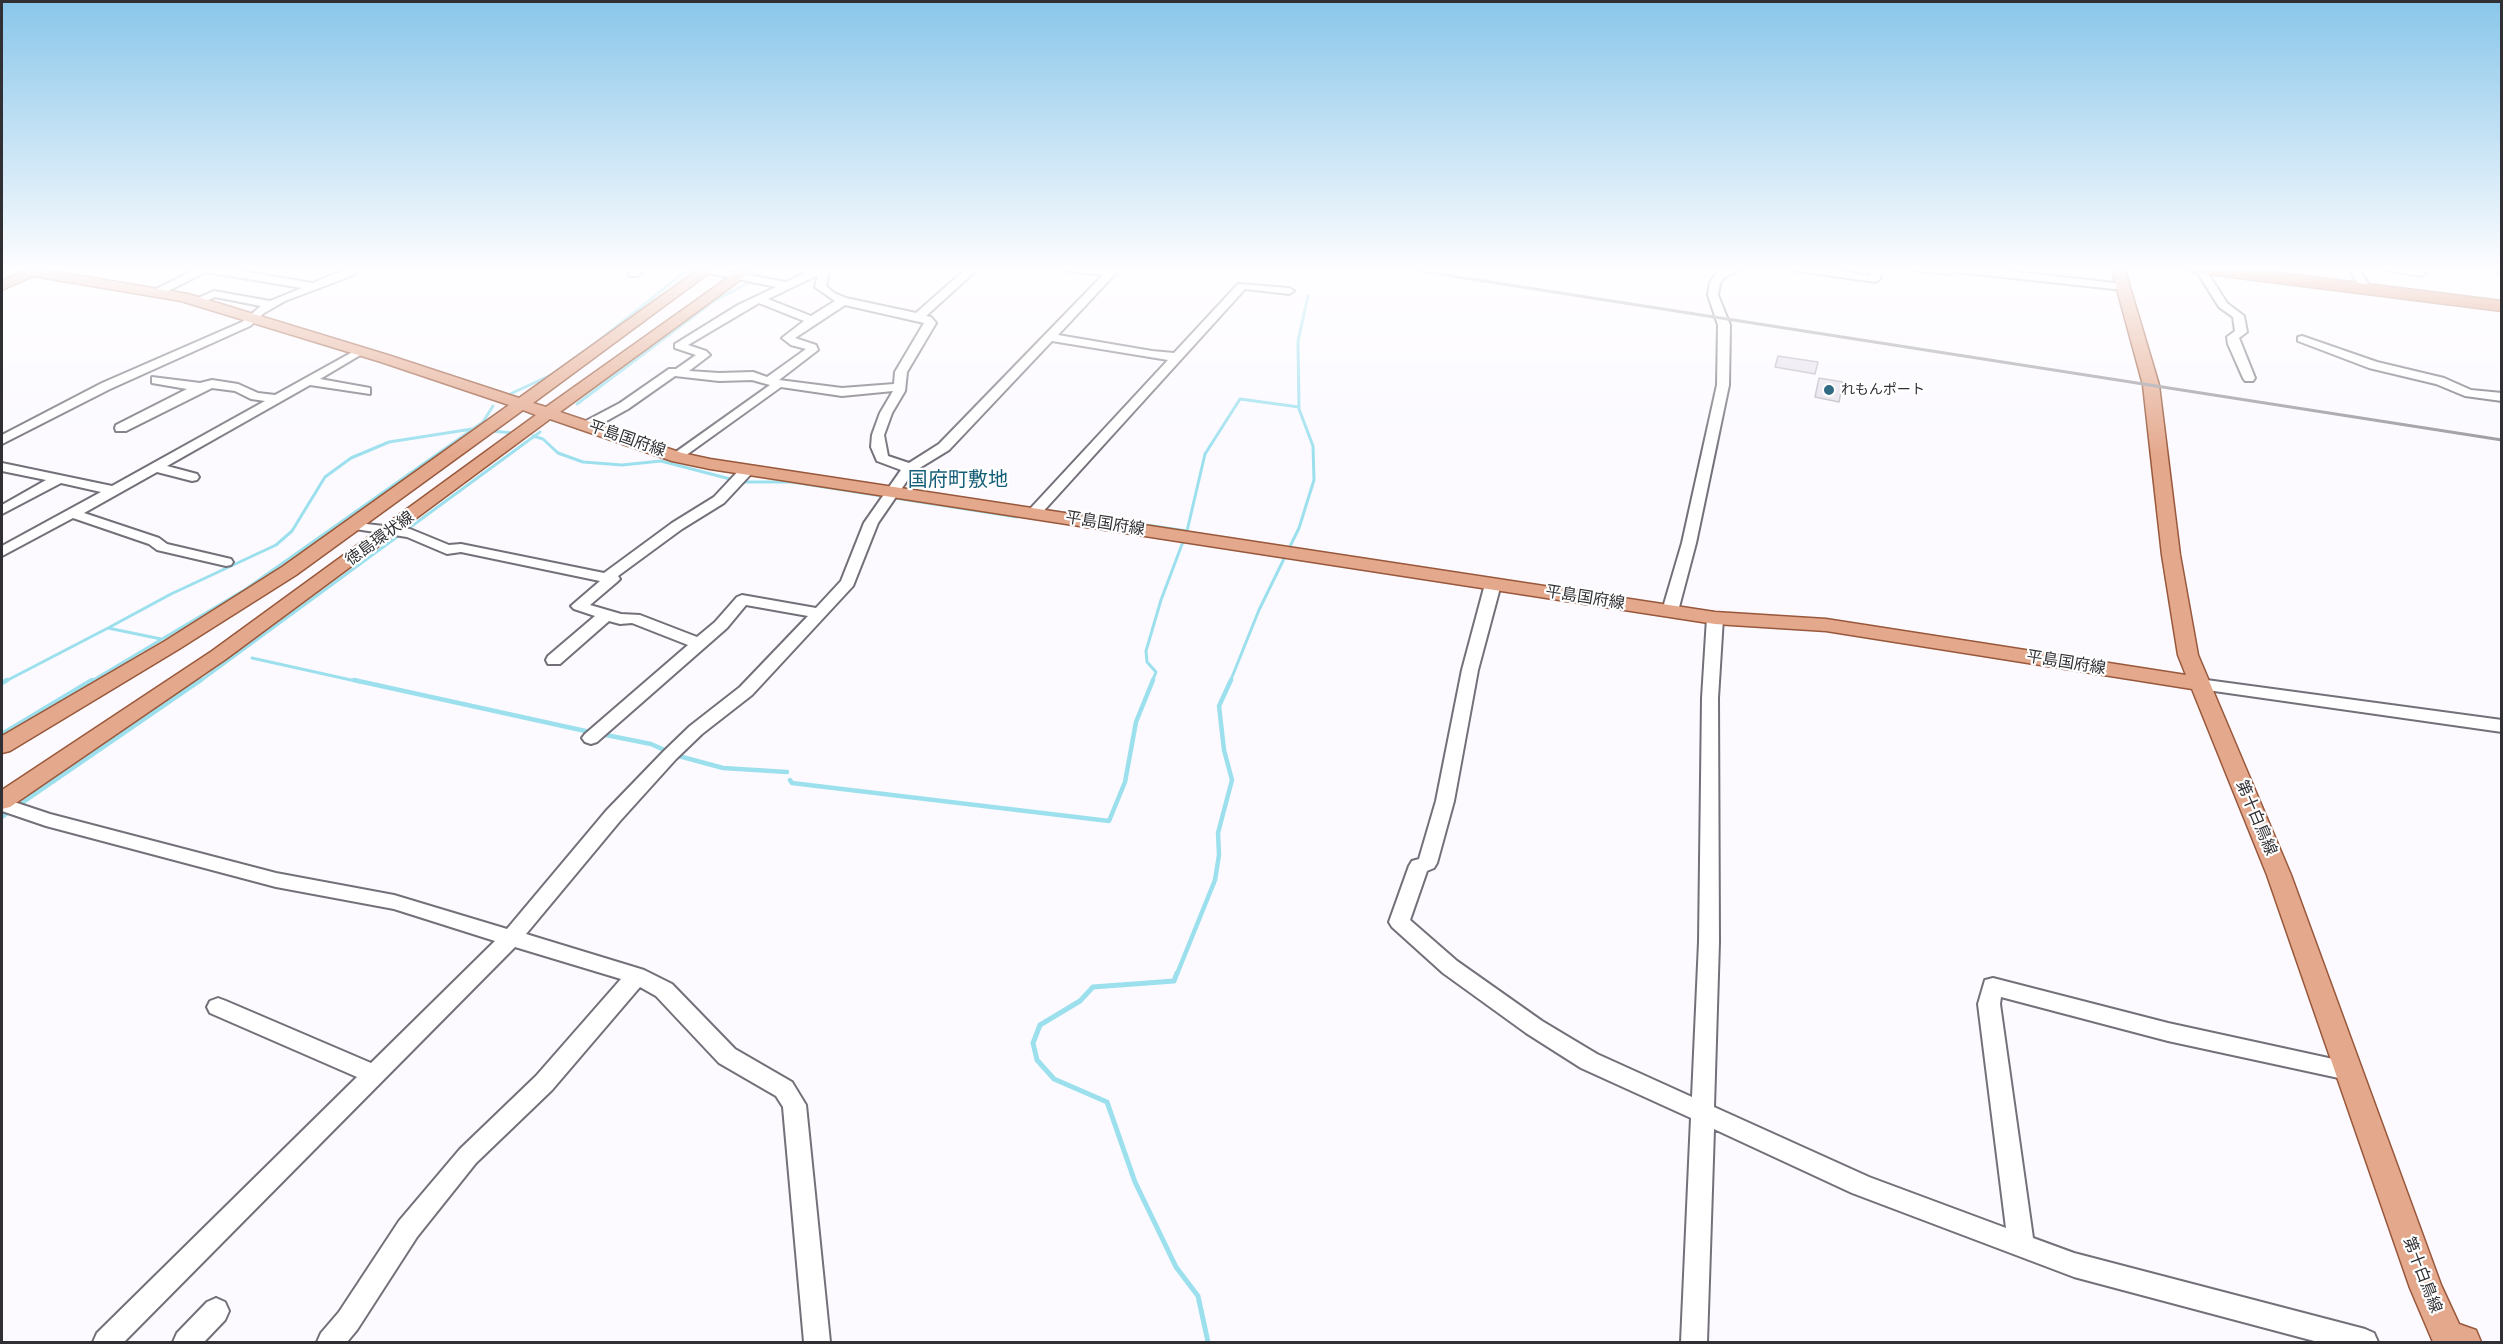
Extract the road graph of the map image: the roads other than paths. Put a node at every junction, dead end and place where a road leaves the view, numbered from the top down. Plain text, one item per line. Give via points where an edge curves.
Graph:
1 (229, 330) edge
2 (287, 330) edge
3 (618, 330) edge
4 (664, 330) edge
5 (705, 330) edge
6 (799, 330) edge
7 (924, 330) edge
8 (1055, 330) edge
9 (1202, 330) edge
10 (1724, 330) edge
11 (2135, 330) edge
12 (2241, 330) edge
13 (1048, 337) junction
14 (2302, 339) dead end
15 (358, 352) junction
16 (1177, 357) junction
17 (678, 373) junction
18 (2249, 378) dead end
19 (156, 380) dead end
20 (309, 381) junction
21 (773, 382) junction
22 (200, 387) junction
23 (900, 387) junction
24 (361, 388) dead end
25 (2502, 397) edge
26 (276, 399) junction
27 (520, 405) junction
28 (550, 414) junction
29 (587, 426) junction
30 (121, 428) dead end
31 (2, 440) edge
32 (678, 457) junction
33 (2, 467) edge
34 (155, 467) junction
35 (908, 469) junction
36 (192, 477) dead end
37 (740, 477) junction
38 (59, 479) junction
39 (113, 490) junction
40 (889, 494) junction
41 (2, 510) edge
42 (71, 513) junction
43 (1034, 513) junction
44 (354, 525) junction
45 (402, 531) junction
46 (2, 552) edge
47 (226, 562) dead end
48 (606, 578) junction
49 (1493, 584) junction
50 (1670, 611) junction
51 (819, 613) junction
52 (606, 615) junction
53 (1715, 618) junction
54 (698, 643) junction
55 (554, 660) dead end
56 (2199, 684) junction
57 (2500, 728) edge
58 (594, 735) dead end
59 (2, 746) edge
60 (7, 806) edge
61 (511, 938) junction
62 (637, 976) junction
63 (218, 1007) dead end
64 (2348, 1071) junction
65 (374, 1074) junction
66 (1703, 1112) junction
67 (2021, 1245) junction
68 (216, 1311) dead end
69 (2454, 1341) edge
70 (106, 1342) edge
71 (186, 1342) edge
72 (330, 1342) edge
73 (817, 1342) edge
74 (1694, 1342) edge
75 (2365, 1342) edge

1 - 31 street via 106,386
2 - 15 main road, 平島国府線
3 - 27 main road, 徳島環状線
4 - 28 main road, 徳島環状線
5 - 17 street via 679,346 704,355
6 - 21 street via 788,338 812,350
7 - 23 street via 901,372
8 - 13 street
9 - 16 street
10 - 50 street via 1723,385
11 - 56 main road, 第十白鳥線 via 2151,385 2171,555 2188,655
12 - 18 street via 2233,337 2234,344
13 - 16 street
13 - 35 street via 944,447
14 - 25 street via 2469,393
15 - 20 street
15 - 27 main road, 平島国府線
16 - 43 street
17 - 21 street via 753,376
17 - 29 street via 673,372
19 - 22 street
20 - 24 street
20 - 26 street
21 - 23 street via 842,392
21 - 32 street via 749,406
22 - 26 street via 222,385
22 - 30 street
23 - 35 street via 886,412 878,447 882,458
26 - 34 street
27 - 28 main road, 平島国府線
27 - 44 main road, 徳島環状線
28 - 29 main road, 平島国府線
28 - 45 main road, 徳島環状線
29 - 32 main road, 平島国府線
32 - 37 main road, 平島国府線
33 - 38 street
34 - 36 street
34 - 39 street
35 - 40 street
37 - 40 main road, 平島国府線
37 - 48 street via 719,500 676,526
38 - 39 street
38 - 41 street
39 - 42 street
40 - 43 main road, 平島国府線
40 - 51 street via 871,523 848,582
42 - 46 street
42 - 47 street via 162,547
43 - 49 main road, 平島国府線
44 - 45 street
44 - 59 main road, 徳島環状線 via 274,581
45 - 48 street via 447,550 461,548
45 - 60 main road, 徳島環状線
48 - 52 street via 612,579 579,606
49 - 50 main road, 平島国府線
49 - 66 street via 1427,863 1419,866 1400,922 1449,967 1534,1027 1589,1061
50 - 53 main road, 平島国府線
51 - 54 street via 742,600
51 - 61 street via 746,691 672,753 613,816
52 - 54 street via 634,618
52 - 55 street
53 - 56 main road, 平島国府線 via 1826,625
53 - 66 street via 1710,698
54 - 58 street
56 - 57 street
56 - 64 main road, 第十白鳥線 via 2279,874
60 - 61 street via 276,880 394,902
61 - 62 street
61 - 65 street
62 - 72 street via 544,1083 468,1156 408,1229
62 - 73 street via 664,990 727,1056 784,1089 794,1105
63 - 65 street
64 - 67 street via 2168,1032 1993,986 1990,1016
64 - 69 main road, 第十白鳥線 via 2426,1288
65 - 70 street
66 - 67 street via 1861,1185
66 - 74 street
67 - 75 street via 2074,1265
68 - 71 street

